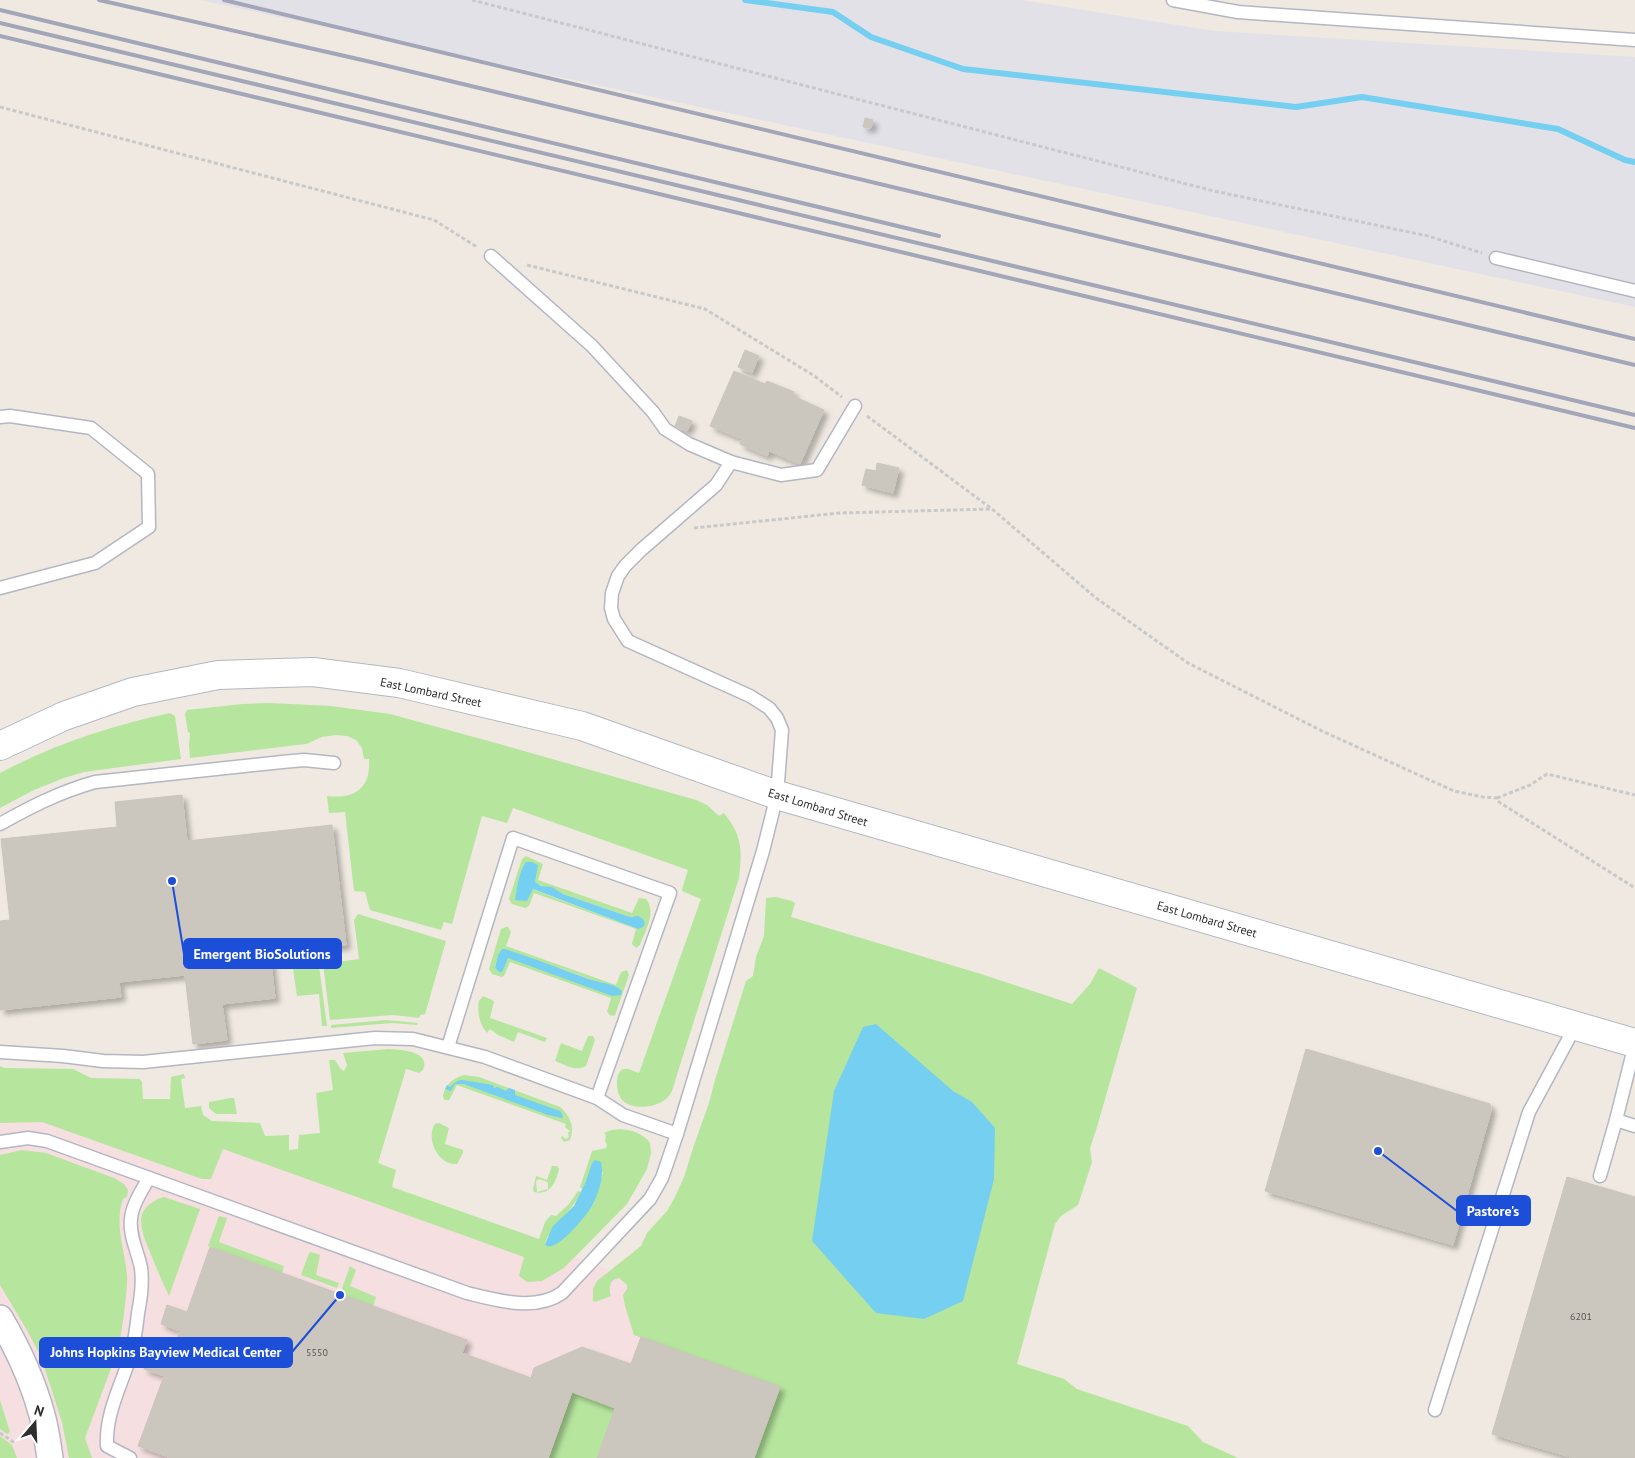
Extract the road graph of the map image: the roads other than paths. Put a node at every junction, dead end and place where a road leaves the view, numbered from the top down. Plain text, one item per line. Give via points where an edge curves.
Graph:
1 (1173, 0) edge
2 (1635, 40) edge
3 (491, 256) dead end
4 (1496, 258) road end
5 (1635, 291) edge
6 (855, 406) dead end
7 (0, 417) edge
8 (731, 462) junction
9 (0, 588) edge
10 (0, 746) edge
11 (334, 763) dead end
12 (777, 795) junction
13 (0, 824) edge
14 (1576, 1026) junction
15 (1635, 1043) edge
16 (448, 1047) junction
17 (0, 1052) edge
18 (597, 1098) junction
19 (1616, 1120) junction
20 (1635, 1126) edge
21 (677, 1134) junction
22 (0, 1142) edge
23 (1600, 1176) dead end
24 (149, 1178) junction
25 (0, 1318) edge
26 (1435, 1410) dead end
27 (50, 1458) edge
28 (130, 1458) edge

1 - 2 lane via 1238,12
3 - 8 lane via 592,346 665,429 688,444
4 - 5 lane
6 - 8 lane via 817,470 781,475
7 - 9 lane via 91,428 148,474 149,527 95,563
8 - 12 lane via 716,485 641,550 618,576 610,608 628,641 750,696 769,708 782,730
10 - 12 main road, East Lombard Street via 64,716 133,692 218,675 312,672 398,684 582,726
11 - 13 lane via 304,760 95,782 46,799
12 - 14 main road, East Lombard Street
12 - 21 lane via 748,904
14 - 15 main road, East Lombard Street
14 - 26 lane via 1529,1112
15 - 19 lane
16 - 17 lane via 413,1039 375,1038 144,1062
16 - 18 lane via 485,1057
16 - 18 lane via 512,838 670,893
18 - 21 lane via 623,1115
19 - 20 lane
19 - 23 lane
21 - 24 lane via 662,1178 642,1209 562,1293 535,1303 467,1293
22 - 24 lane via 28,1138 47,1141
24 - 28 lane via 136,1201 131,1219 142,1281 133,1347 106,1432 106,1446
25 - 27 street via 22,1361 43,1417

